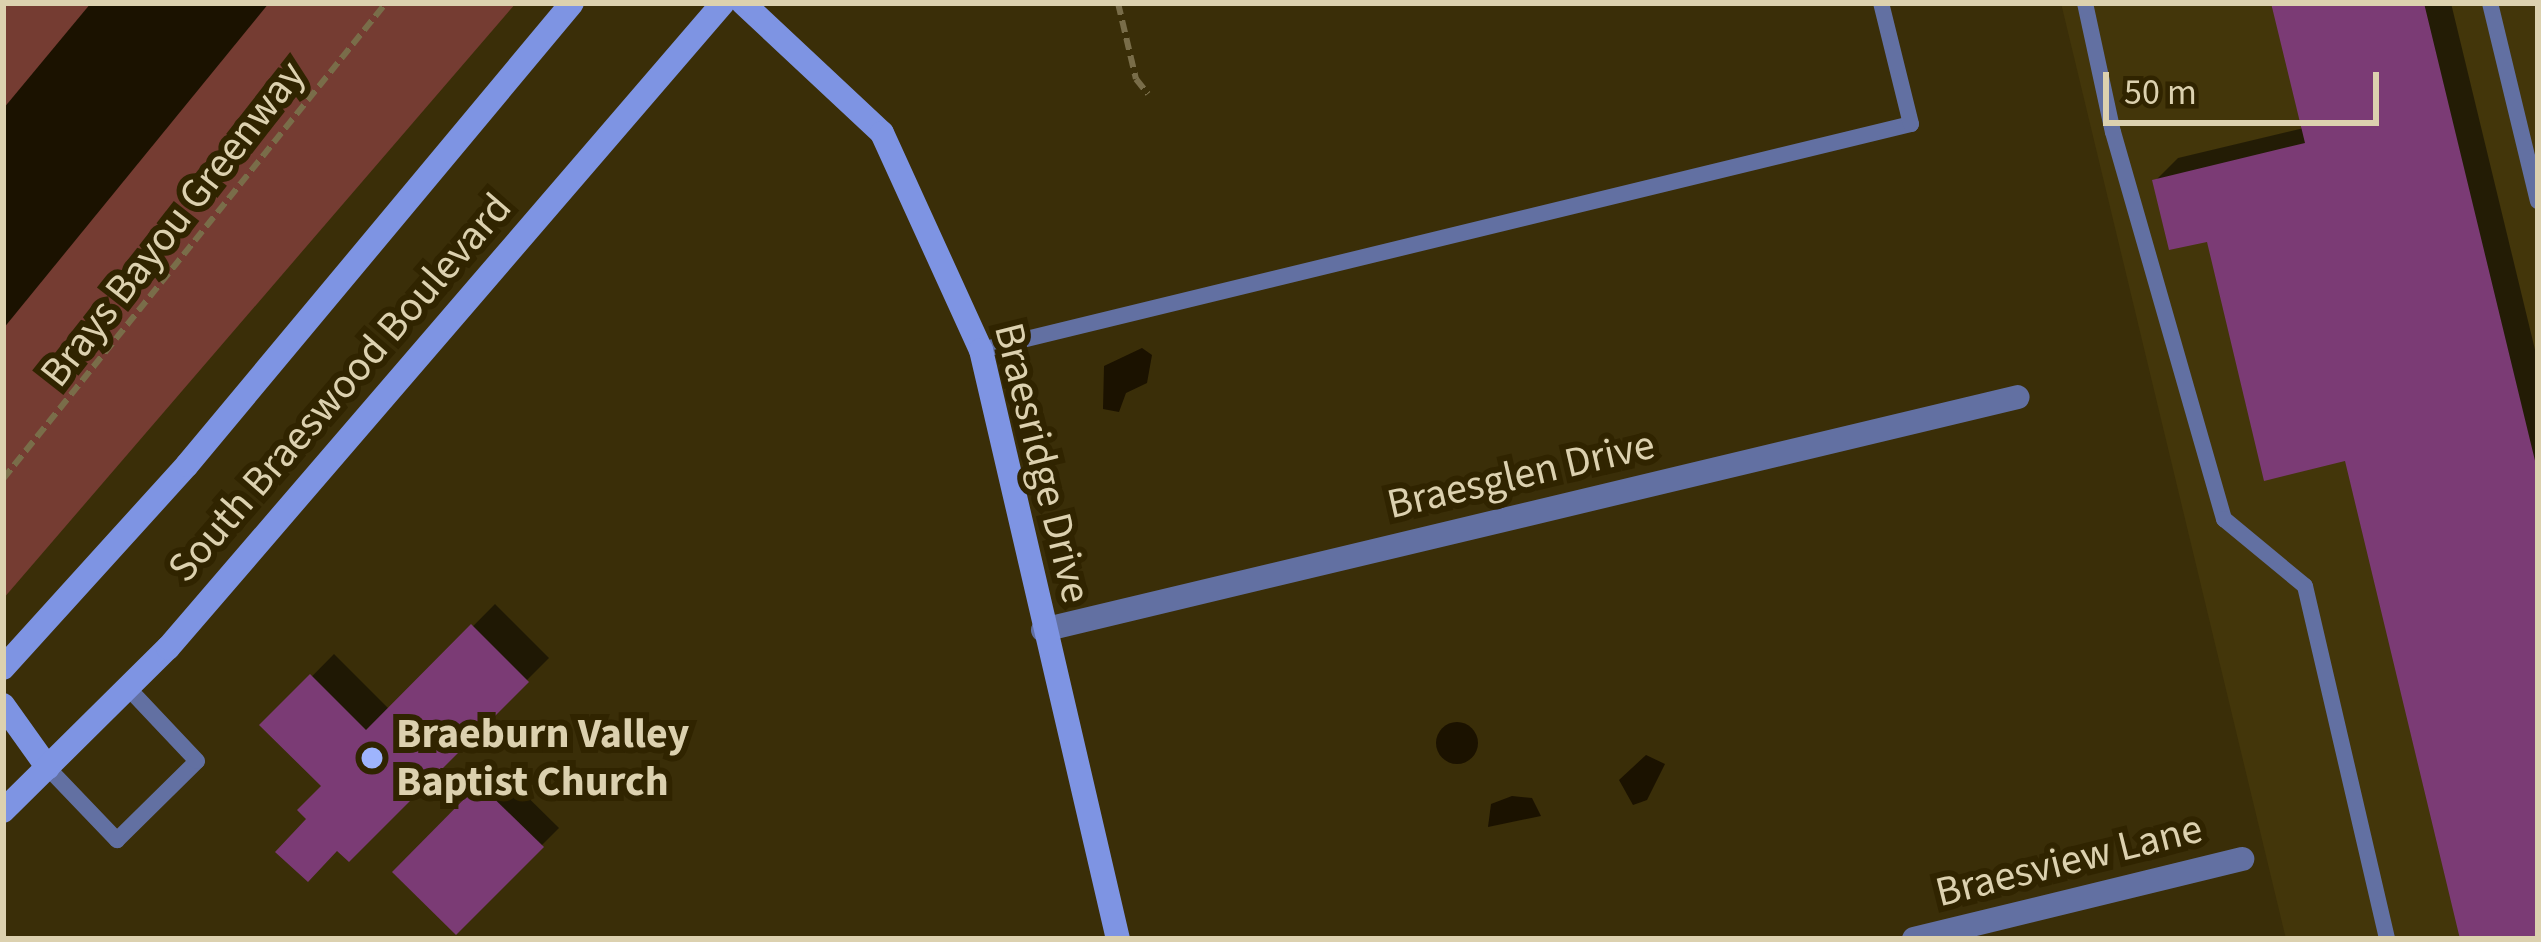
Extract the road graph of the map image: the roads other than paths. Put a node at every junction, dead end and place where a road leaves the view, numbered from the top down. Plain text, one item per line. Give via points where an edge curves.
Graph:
1 (572, 3) edge
2 (723, 3) edge
3 (743, 3) edge
4 (1881, 3) edge
5 (2085, 3) edge
6 (2490, 3) edge
7 (2538, 201) edge
8 (981, 350) junction
9 (2018, 397) dead end
10 (1043, 630) junction
11 (3, 668) edge
12 (128, 688) junction
13 (3, 705) edge
14 (48, 768) junction
15 (3, 811) edge
16 (2242, 860) dead end
17 (1118, 939) edge
18 (1914, 939) edge
19 (2387, 939) edge

1 - 11 main road, South Braeswood Boulevard via 187,465
2 - 12 main road, South Braeswood Boulevard
3 - 8 main road, Braesridge Drive via 882,133
4 - 8 lane via 1911,124
5 - 19 lane via 2224,519 2305,586
6 - 7 lane
8 - 10 main road, Braesridge Drive
9 - 10 street, Braesglen Drive
10 - 17 main road, Braesridge Drive
12 - 14 main road, South Braeswood Boulevard
12 - 14 lane via 197,761 117,840
13 - 14 main road
14 - 15 main road, South Braeswood Boulevard
16 - 18 street, Braesview Lane

